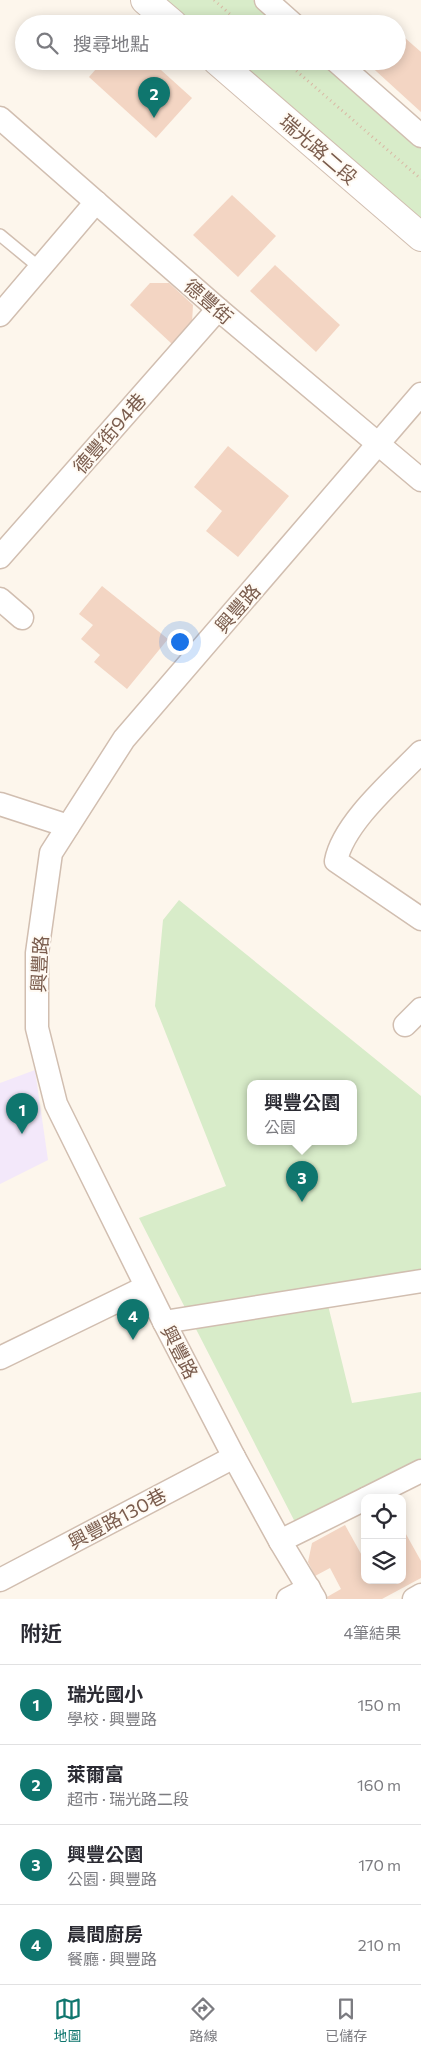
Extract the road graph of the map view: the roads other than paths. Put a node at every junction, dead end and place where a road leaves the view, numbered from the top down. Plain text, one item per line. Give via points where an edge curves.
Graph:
1 (145, 0) edge
2 (266, 0) edge
3 (162, 15) edge
4 (283, 15) edge
5 (227, 70) edge
6 (346, 70) edge
7 (0, 118) edge
8 (421, 136) edge
9 (96, 202) junction
10 (0, 235) edge
11 (421, 237) edge
12 (40, 268) junction
13 (218, 309) junction
14 (0, 315) edge
15 (421, 394) edge
16 (378, 444) junction
17 (421, 480) edge
18 (0, 557) edge
19 (0, 599) edge
20 (22, 618) dead end
21 (421, 752) edge
22 (0, 804) edge
23 (68, 826) junction
24 (421, 919) edge
25 (421, 1009) edge
26 (405, 1025) dead end
27 (421, 1281) edge
28 (146, 1287) junction
29 (164, 1322) junction
30 (0, 1358) edge
31 (234, 1457) junction
32 (421, 1471) edge
33 (374, 1494) edge
34 (361, 1500) edge
35 (280, 1541) junction
36 (0, 1580) edge
37 (312, 1593) edge
38 (421, 1595) edge
39 (288, 1599) edge
40 (414, 1599) edge

1 - 3 street
2 - 4 street
5 - 11 street, 瑞光路二段
6 - 8 street
7 - 9 street, 德豐街
9 - 12 street
9 - 13 street, 德豐街
10 - 12 lane
12 - 14 street
13 - 16 street, 德豐街
13 - 18 street, 德豐街94巷
15 - 16 street, 興豐路
16 - 17 street, 德豐街
16 - 23 street, 興豐路 via 124,739
19 - 20 street
21 - 24 street via 365,809 338,849 336,861
22 - 23 street
23 - 28 street, 興豐路 via 51,853 37,953 37,1028 56,1104
25 - 26 street
27 - 29 street
28 - 29 street, 興豐路
28 - 30 street
29 - 31 street, 興豐路
31 - 35 street, 興豐路
31 - 36 street, 興豐路130巷
32 - 33 street
34 - 35 street
35 - 37 street, 興豐路
37 - 39 street
38 - 40 street

